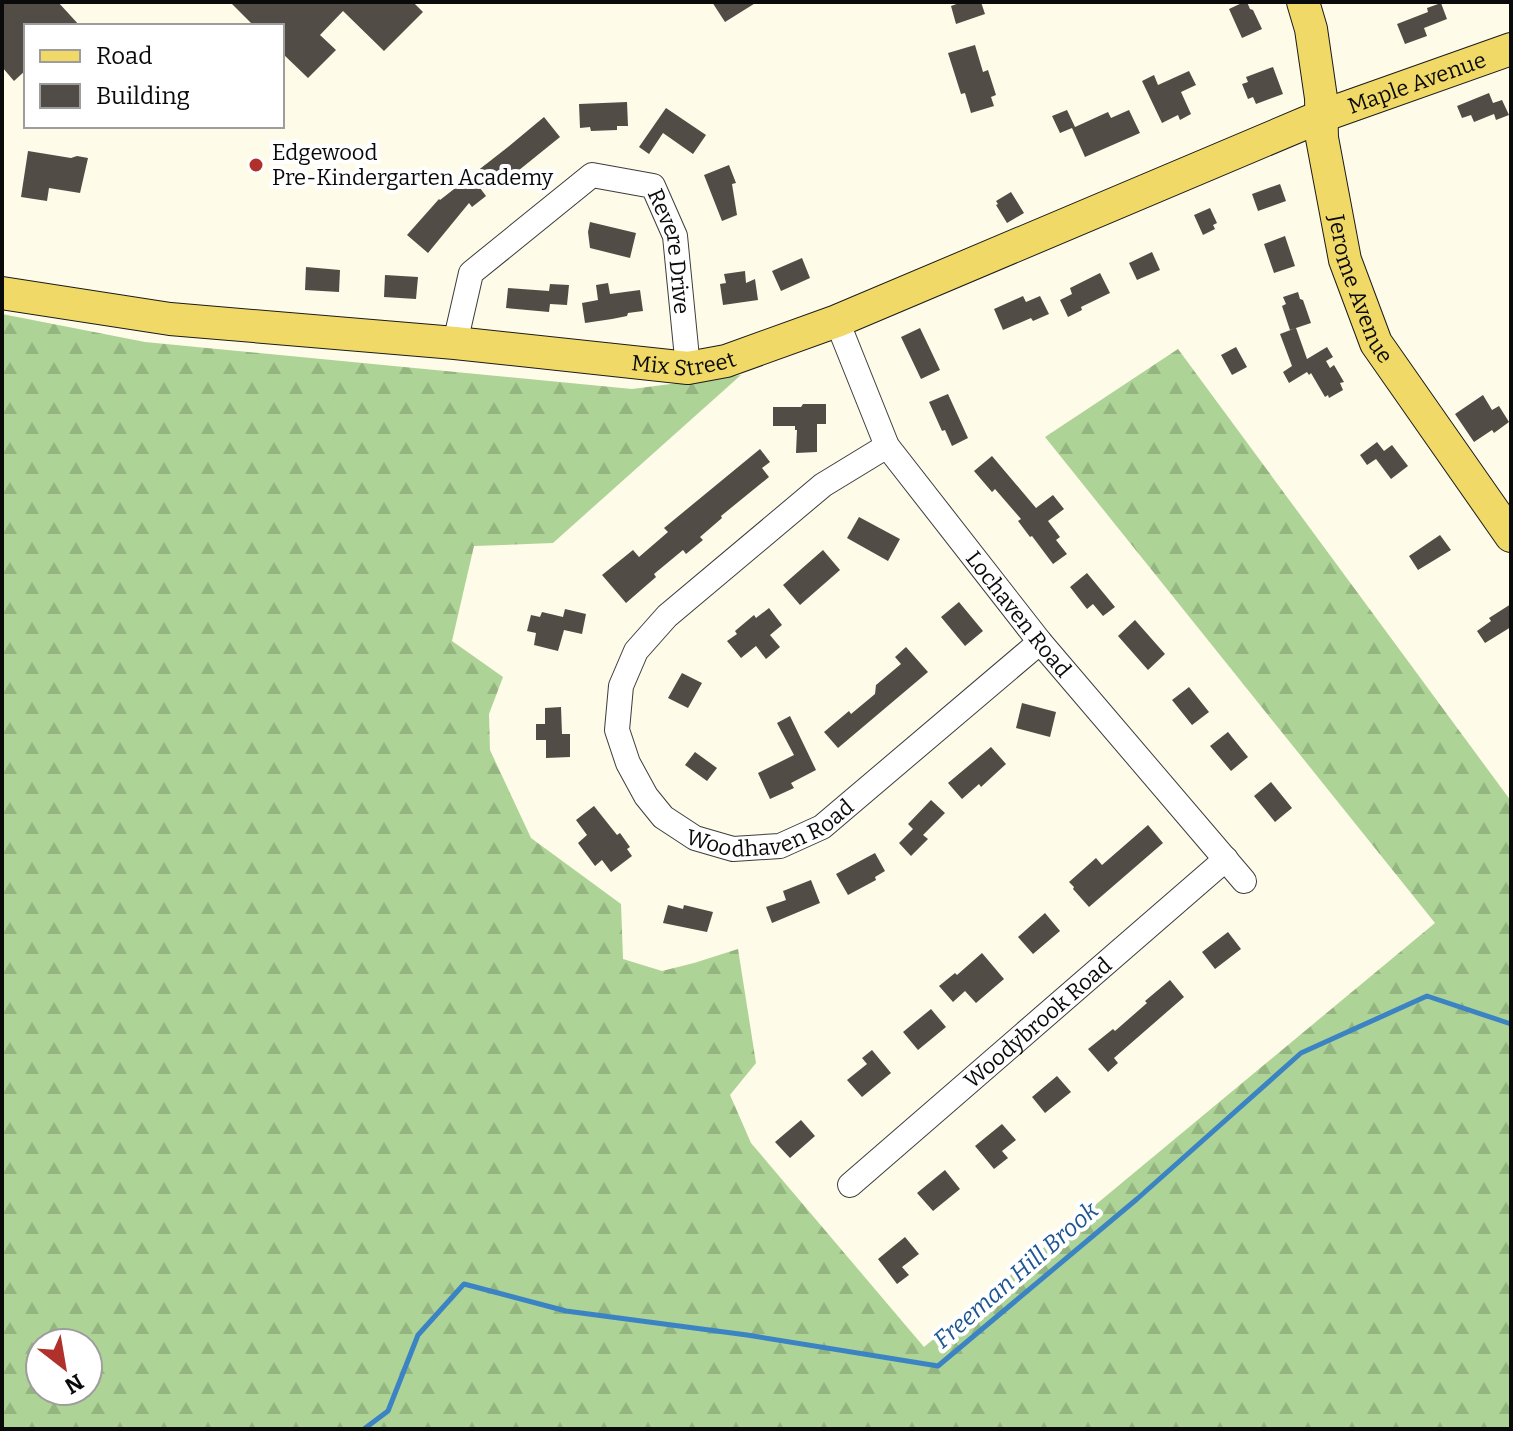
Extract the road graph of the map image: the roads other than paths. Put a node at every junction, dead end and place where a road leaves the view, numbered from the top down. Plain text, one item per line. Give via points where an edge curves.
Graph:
1 (1303, 2) edge
2 (1511, 49) edge
3 (1322, 116) junction
4 (2, 293) edge
5 (837, 321) junction
6 (455, 343) junction
7 (688, 368) junction
8 (887, 446) junction
9 (1511, 536) edge
10 (1040, 642) junction
11 (1226, 859) junction
12 (1244, 881) dead end
13 (850, 1185) dead end

1 - 3 main road, Jerome Avenue
2 - 3 main road, Maple Avenue
3 - 5 main road, Mix Street
3 - 9 main road, Jerome Avenue via 1345,260 1376,343
4 - 6 main road, Mix Street via 170,319
5 - 7 main road, Mix Street via 726,361
5 - 8 street, Lochaven Road
6 - 7 main road, Mix Street
6 - 7 street, Revere Drive via 471,273 592,175 653,186 675,236
8 - 10 street, Lochaven Road
8 - 10 street, Woodhaven Road via 823,485 667,616 636,651 621,686 617,730 646,796 663,817 695,838 733,849 780,846 822,827
10 - 11 street, Lochaven Road
11 - 12 street, Lochaven Road
11 - 13 street, Woodybrook Road

